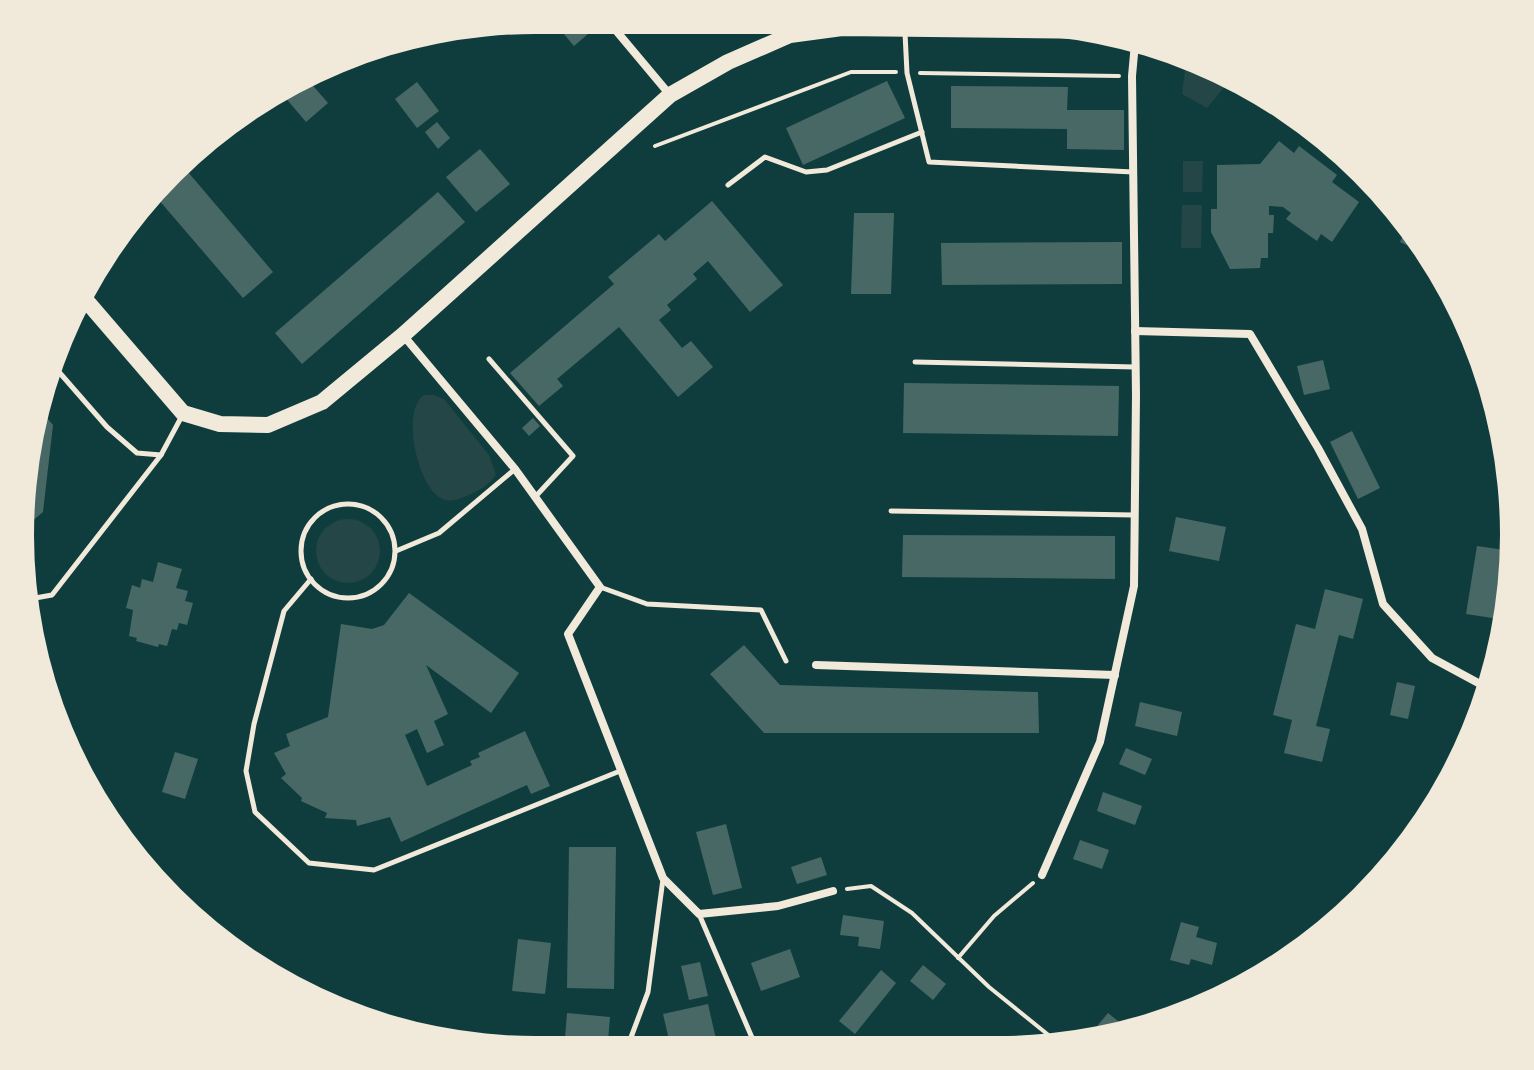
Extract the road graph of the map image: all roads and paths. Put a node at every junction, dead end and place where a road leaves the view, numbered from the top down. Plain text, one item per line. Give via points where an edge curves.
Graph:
1 (619, 34) edge
2 (797, 34) edge
3 (904, 34) edge
4 (1134, 53) edge
5 (907, 73) junction
6 (1132, 76) junction
7 (670, 95) junction
8 (922, 132) junction
9 (655, 146) dead end
10 (1133, 172) junction
11 (728, 185) dead end
12 (90, 305) edge
13 (1135, 331) junction
14 (403, 335) junction
15 (489, 359) dead end
16 (915, 362) dead end
17 (1136, 367) junction
18 (61, 374) edge
19 (183, 413) junction
20 (161, 455) junction
21 (515, 469) junction
22 (535, 497) junction
23 (891, 511) dead end
24 (1135, 515) junction
25 (396, 551) junction
26 (311, 579) junction
27 (600, 587) junction
28 (38, 598) edge
29 (786, 661) dead end
30 (816, 665) dead end
31 (1115, 675) junction
32 (1477, 682) edge
33 (620, 771) junction
34 (1042, 875) joint
35 (663, 878) junction
36 (833, 891) joint
37 (699, 914) junction
38 (958, 958) junction
39 (1047, 1034) edge
40 (632, 1036) edge
41 (751, 1036) edge

1 - 7 street
2 - 7 main road via 728,62
3 - 5 lane
4 - 6 street
5 - 6 path
5 - 8 lane
5 - 9 path via 851,72
6 - 10 street
7 - 14 main road
8 - 10 lane via 929,162
8 - 11 lane via 827,170 806,172 765,157
10 - 13 street
12 - 19 main road
13 - 17 street
13 - 32 street via 1250,334 1362,529 1383,604 1432,658
14 - 19 main road via 322,402 268,425 220,424
14 - 21 street
15 - 22 lane via 573,456
16 - 17 lane
17 - 24 street
18 - 20 lane via 137,453
19 - 20 lane
20 - 28 lane via 52,595
21 - 22 street
21 - 25 lane via 439,533
22 - 27 street
23 - 24 lane
24 - 31 street via 1134,586
25 - 26 lane via 385,580 360,597 329,594
25 - 26 lane via 393,535 374,511 360,505 329,508 316,516 301,543
26 - 33 lane via 284,611 246,771 255,812 309,863 374,870
27 - 29 lane via 647,604 761,610
27 - 33 street via 568,634
30 - 31 street
31 - 34 street via 1100,742
33 - 35 street
34 - 38 path via 994,916
35 - 37 street
35 - 40 lane via 648,992
36 - 37 street via 778,906
36 - 38 path via 871,886 912,913
37 - 41 lane
38 - 39 path

